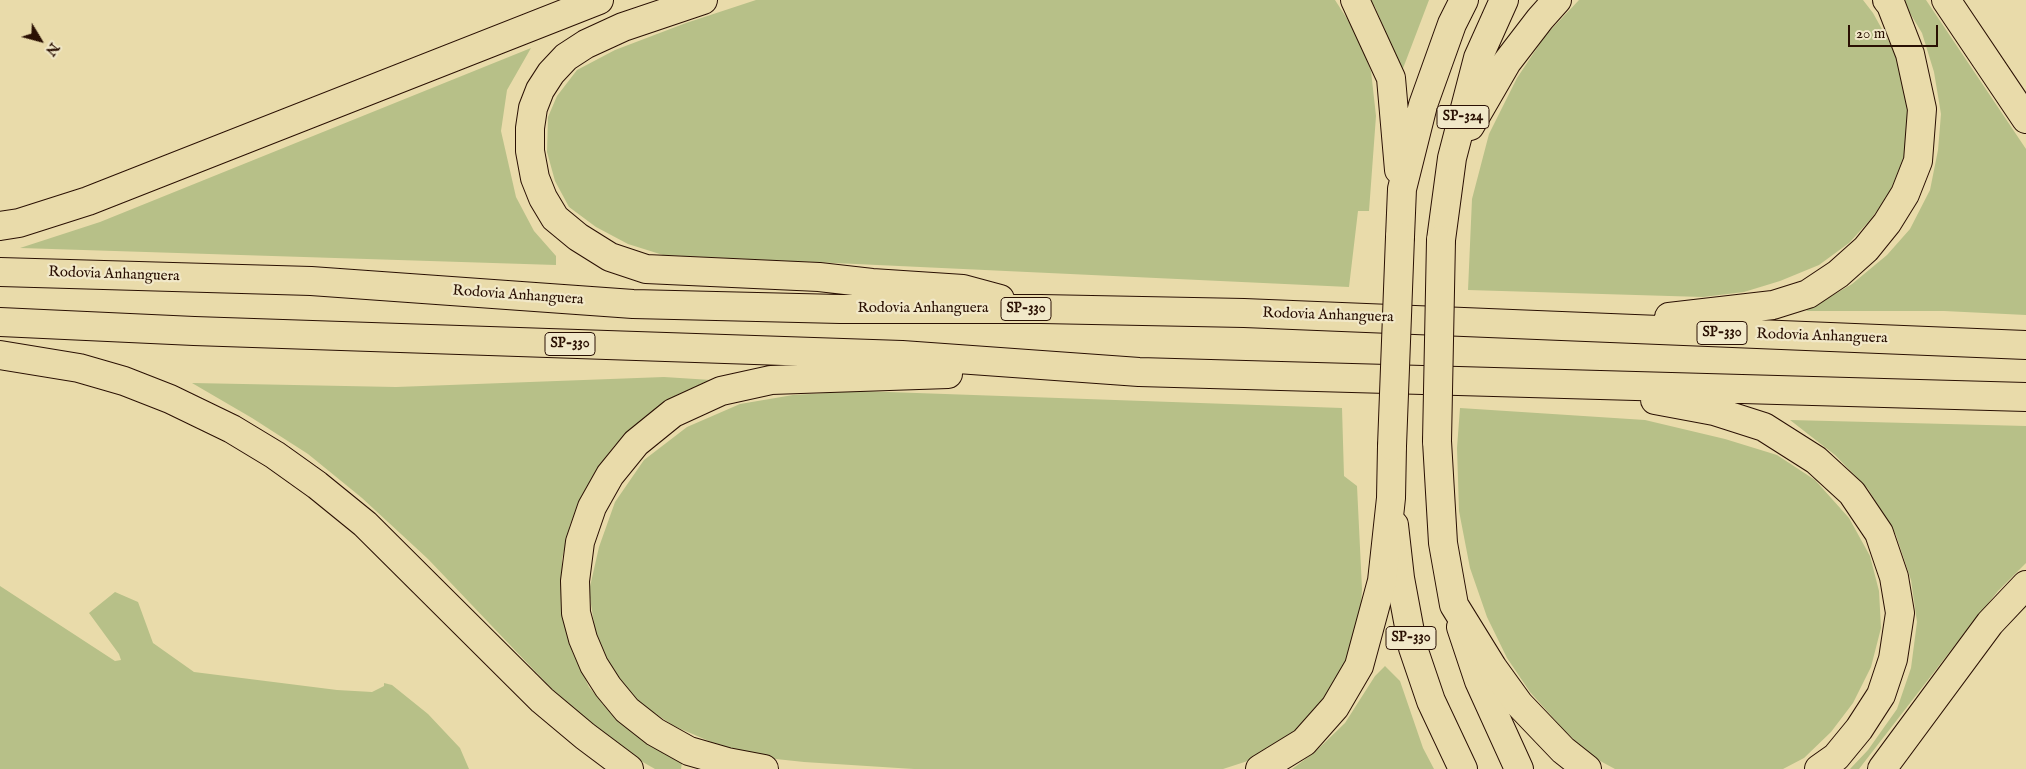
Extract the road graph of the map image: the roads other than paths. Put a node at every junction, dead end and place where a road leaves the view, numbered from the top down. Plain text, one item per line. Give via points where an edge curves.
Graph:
1 (599, 0) edge
2 (703, 0) edge
3 (1355, 0) edge
4 (1464, 0) edge
5 (1504, 0) edge
6 (1557, 0) edge
7 (1887, 0) edge
8 (1946, 0) edge
9 (2026, 119) edge
10 (1452, 158) junction
11 (1402, 189) junction
12 (0, 226) edge
13 (0, 272) edge
14 (1041, 309) junction
15 (0, 322) edge
16 (1545, 325) junction
17 (2026, 345) edge
18 (0, 355) edge
19 (1139, 372) junction
20 (1568, 384) junction
21 (2026, 397) edge
22 (1392, 446) joint
23 (1390, 498) junction
24 (2026, 585) edge
25 (1454, 605) junction
26 (629, 769) edge
27 (764, 769) edge
28 (1260, 769) edge
29 (1463, 769) edge
30 (1519, 769) edge
31 (1587, 769) edge
32 (1819, 769) edge
33 (1882, 769) edge

1 - 12 main road via 88,201
2 - 14 main road via 623,27 586,44 566,57 551,73 533,108 530,151 535,178 555,218 610,257 646,269 819,277 872,284 962,289
3 - 11 main road via 1391,78
4 - 11 main road, SP-324 via 1423,105
5 - 10 main road, SP-324 via 1478,58
6 - 10 main road via 1507,62
7 - 16 main road via 1910,54 1922,109 1918,161 1905,194 1866,249 1838,274 1808,294 1773,305
8 - 9 main road
10 - 25 main road, SP-324, bridge via 1441,240 1437,441 1443,543
11 - 22 main road, SP-324, bridge
13 - 14 main road, Rodovia Anhanguera / SP-330 via 311,281 633,304
14 - 16 main road, Rodovia Anhanguera / SP-330
15 - 19 main road, SP-330 via 902,355
16 - 17 main road, Rodovia Anhanguera / SP-330
18 - 26 main road via 79,368 124,380 232,429 275,455 365,524 542,700
19 - 20 main road, SP-330
19 - 27 main road via 771,380 721,391 673,413 636,443 610,475 592,507 580,542 575,581 576,613 583,639 608,688 627,710 655,732 689,750
20 - 21 main road, SP-330
20 - 32 main road via 1714,411 1764,427 1816,460 1852,493 1880,533 1894,577 1900,613 1893,659 1881,696 1859,729 1836,757
22 - 23 main road, SP-330
23 - 28 main road via 1382,581 1359,666 1335,707 1304,742
23 - 29 main road, SP-330 via 1413,648 1431,700
24 - 33 main road via 1990,623
25 - 30 main road via 1480,681
25 - 31 main road via 1492,668 1519,704 1563,750

